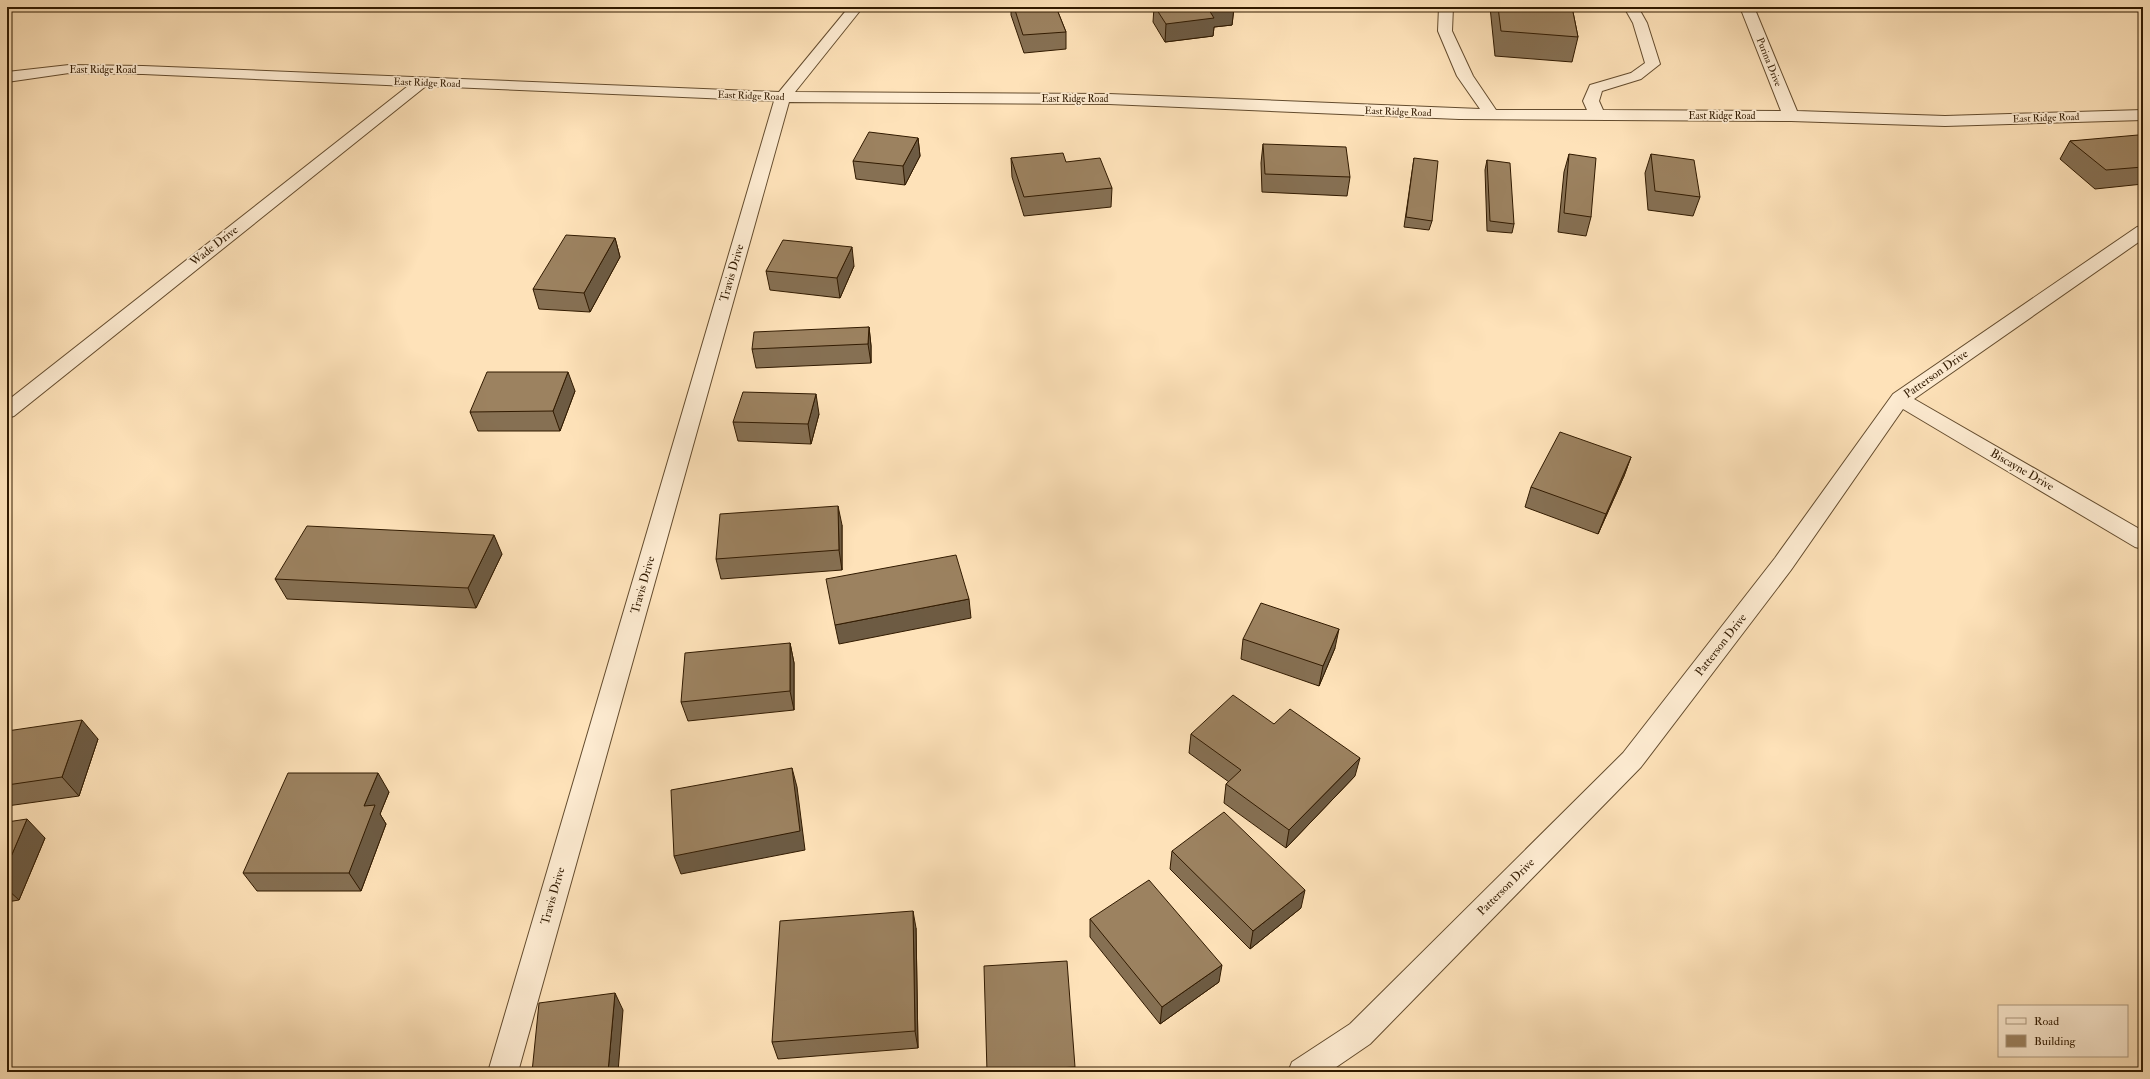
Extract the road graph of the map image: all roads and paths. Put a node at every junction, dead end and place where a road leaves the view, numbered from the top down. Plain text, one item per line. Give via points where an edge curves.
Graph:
1 (856, 7) edge
2 (1446, 7) edge
3 (1631, 7) edge
4 (1747, 7) edge
5 (7, 77) edge
6 (421, 83) junction
7 (783, 97) junction
8 (1491, 114) junction
9 (1597, 115) junction
10 (2143, 115) edge
11 (1792, 116) junction
12 (2143, 231) edge
13 (1900, 399) junction
14 (7, 411) edge
15 (2143, 541) edge
16 (503, 1072) edge
17 (1303, 1072) edge

1 - 7 street
2 - 8 street via 1445,31 1465,76
3 - 9 street via 1640,23 1652,64 1636,76 1595,88 1591,101
4 - 11 street, Purina Drive
5 - 6 street, East Ridge Road via 69,69 143,70
6 - 7 street, East Ridge Road
6 - 14 street, Wade Drive
7 - 8 street, East Ridge Road via 1109,99 1302,109
7 - 16 street, Travis Drive
8 - 9 street, East Ridge Road
9 - 11 street, East Ridge Road
10 - 11 street, East Ridge Road via 1945,121
12 - 13 street, Patterson Drive
13 - 15 street, Biscayne Drive
13 - 17 street, Patterson Drive via 1783,564 1632,760 1360,1034

